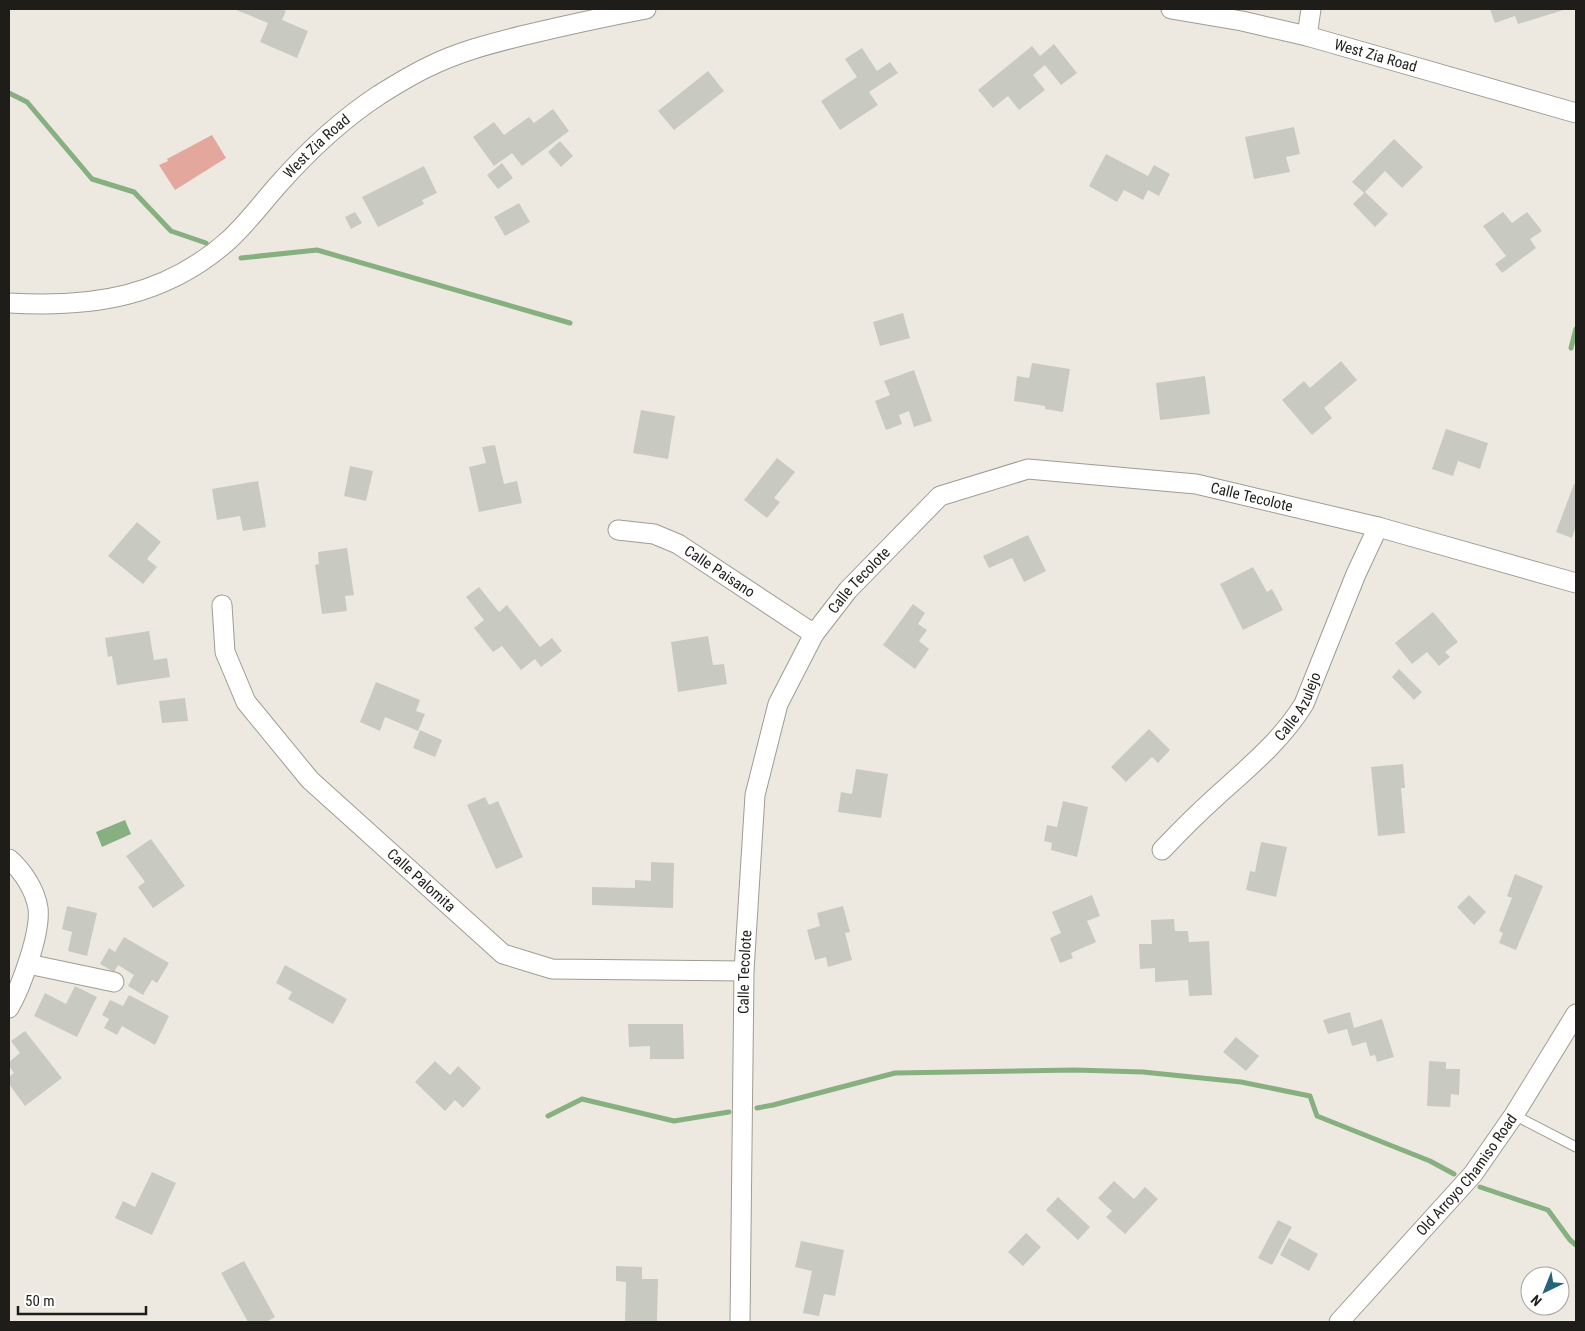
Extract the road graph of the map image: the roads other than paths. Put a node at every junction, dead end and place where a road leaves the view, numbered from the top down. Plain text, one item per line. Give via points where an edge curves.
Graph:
1 (646, 9) edge
2 (1171, 9) edge
3 (1311, 9) edge
4 (578, 15) edge
5 (1307, 36) junction
6 (1576, 113) edge
7 (9, 303) edge
8 (1378, 526) junction
9 (618, 530) dead end
10 (1576, 583) edge
11 (222, 605) dead end
12 (814, 634) junction
13 (1162, 850) dead end
14 (9, 859) edge
15 (28, 964) junction
16 (744, 971) junction
17 (114, 982) dead end
18 (9, 1008) edge
19 (1576, 1014) edge
20 (1514, 1114) junction
21 (1576, 1147) edge
22 (740, 1322) edge
23 (1339, 1322) edge

1 - 4 street, West Zia Road
2 - 5 street, West Zia Road
3 - 5 street
4 - 7 street, West Zia Road via 465,51 427,67 378,96 318,142 231,238 200,264 162,283 129,294 80,304
5 - 6 street, West Zia Road
8 - 10 street, Calle Tecolote
8 - 12 street, Calle Tecolote via 1196,484 1028,470 940,496 848,590
8 - 13 street, Calle Azulejo via 1304,704 1292,724
9 - 12 street, Calle Paisano via 654,534 678,544
11 - 16 street, Calle Palomita via 225,652 246,702 310,780 503,954 552,969
12 - 16 street, Calle Tecolote via 778,704 755,795
14 - 15 street via 24,876 38,910
15 - 17 street
15 - 18 street
16 - 22 street, Calle Tecolote
19 - 20 street, Old Arroyo Chamiso Road
20 - 21 lane
20 - 23 street, Old Arroyo Chamiso Road via 1473,1174

